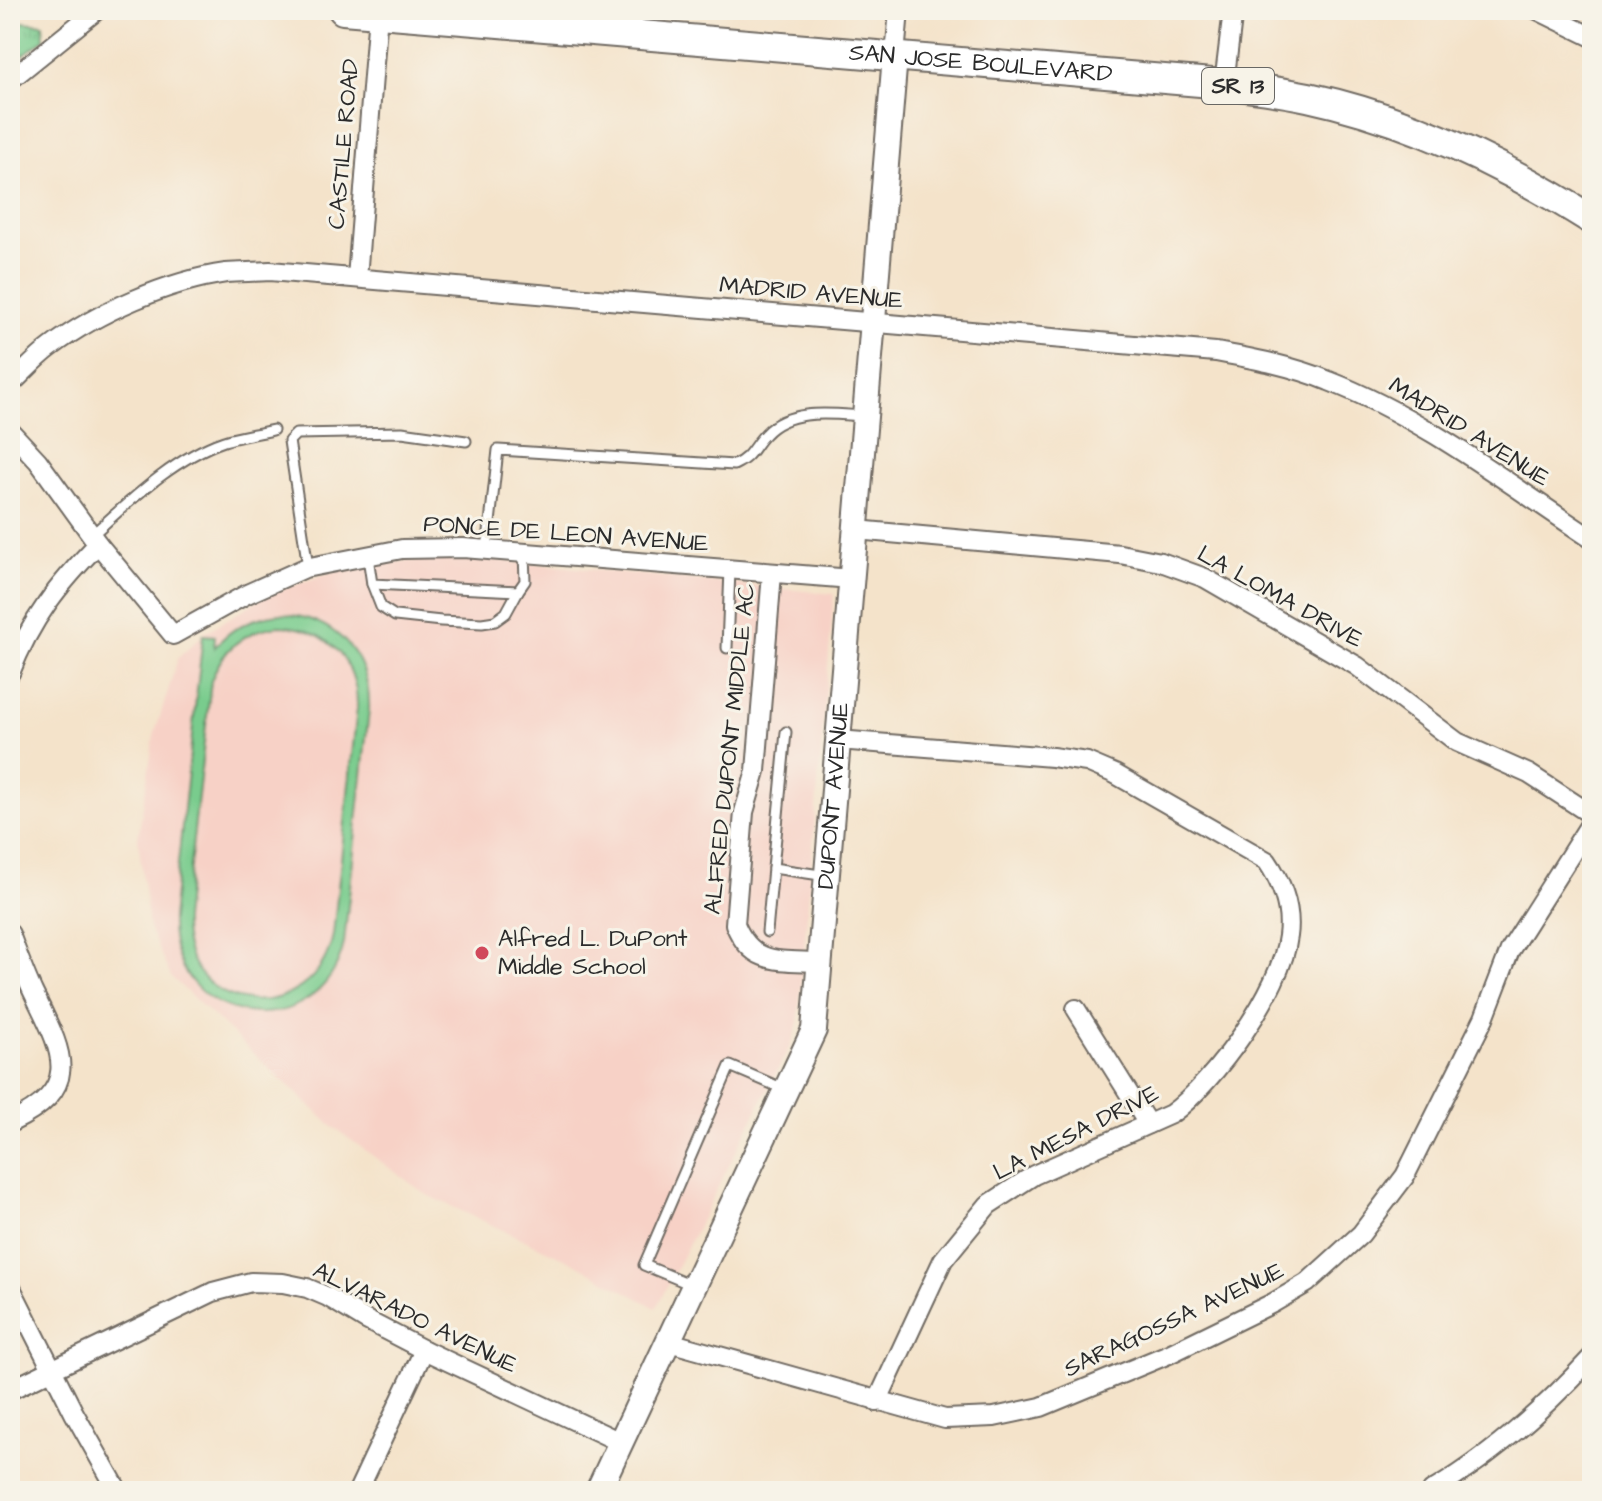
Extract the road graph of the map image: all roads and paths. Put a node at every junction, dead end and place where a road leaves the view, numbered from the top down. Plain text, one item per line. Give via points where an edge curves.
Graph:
1 (97, 10) edge
2 (343, 10) edge
3 (899, 10) edge
4 (1233, 10) edge
5 (1537, 10) edge
6 (378, 13) junction
7 (510, 17) edge
8 (1592, 37) edge
9 (895, 56) junction
10 (10, 80) edge
11 (1224, 84) junction
12 (1592, 220) edge
13 (357, 278) junction
14 (873, 322) junction
15 (10, 385) edge
16 (866, 416) junction
17 (273, 430) dead end
18 (10, 431) edge
19 (466, 441) dead end
20 (856, 530) junction
21 (1592, 539) edge
22 (95, 540) junction
23 (487, 550) junction
24 (524, 553) junction
25 (368, 557) junction
26 (308, 567) junction
27 (730, 569) junction
28 (772, 573) junction
29 (852, 579) junction
30 (372, 584) junction
31 (518, 591) junction
32 (727, 648) dead end
33 (10, 673) edge
34 (786, 732) dead end
35 (838, 740) junction
36 (1592, 818) edge
37 (773, 868) junction
38 (827, 876) junction
39 (767, 932) dead end
40 (10, 934) edge
41 (819, 962) junction
42 (1076, 1009) dead end
43 (787, 1091) junction
44 (10, 1123) edge
45 (1148, 1124) junction
46 (10, 1286) edge
47 (695, 1286) junction
48 (669, 1342) junction
49 (424, 1350) junction
50 (1592, 1357) edge
51 (51, 1370) junction
52 (10, 1390) edge
53 (877, 1402) junction
54 (620, 1442) junction
55 (118, 1491) edge
56 (358, 1491) edge
57 (598, 1491) edge
58 (1432, 1491) edge

1 - 10 street
2 - 6 main road, SAN JOSE BOULEVARD / SR 13
3 - 9 street
4 - 11 street
5 - 8 street
6 - 7 main road, SAN JOSE BOULEVARD / SR 13
6 - 13 street, CASTILE ROAD
7 - 9 main road, SAN JOSE BOULEVARD / SR 13
9 - 11 main road, SAN JOSE BOULEVARD / SR 13
9 - 14 street, DUPONT AVENUE
11 - 12 main road, SAN JOSE BOULEVARD / SR 13 via 1308,97 1405,124 1535,184
13 - 14 street, MADRID AVENUE
13 - 15 street, MADRID AVENUE via 270,271 226,273 183,283 82,326
14 - 16 street, DUPONT AVENUE
14 - 21 street, MADRID AVENUE via 1216,352 1283,366 1327,380 1418,424
16 - 20 street, DUPONT AVENUE
16 - 23 lane via 811,413 779,423 746,460 734,465 498,450
17 - 22 lane via 227,440 193,456 160,478
18 - 22 street, PONCE DE LEON AVENUE
19 - 26 lane via 402,432 296,434 289,441
20 - 29 street, DUPONT AVENUE
20 - 36 street, LA LOMA DRIVE via 1120,554 1205,578 1357,666 1457,742 1529,774
22 - 26 street, PONCE DE LEON AVENUE via 173,635
22 - 33 street via 38,612
23 - 24 street, PONCE DE LEON AVENUE
23 - 25 street, PONCE DE LEON AVENUE via 402,549
24 - 27 street, PONCE DE LEON AVENUE
24 - 31 lane via 525,581
25 - 26 street, PONCE DE LEON AVENUE
25 - 30 lane
27 - 28 street, PONCE DE LEON AVENUE
27 - 32 lane
28 - 29 street, PONCE DE LEON AVENUE
28 - 41 street, ALFRED DUPONT MIDDLE AC via 756,771 744,812 735,924 755,953
29 - 35 street, DUPONT AVENUE
30 - 31 lane
30 - 31 lane via 381,607 395,616 482,623 506,613
34 - 37 lane
35 - 38 street, DUPONT AVENUE
35 - 45 street, LA MESA DRIVE via 1087,762 1267,861 1283,884 1289,934 1275,979 1236,1044 1190,1100
36 - 53 street, SARAGOSSA AVENUE via 1510,950 1484,1018 1405,1176 1361,1234 1307,1283 1169,1354 1041,1407 994,1417 945,1419
37 - 38 lane
37 - 39 lane
38 - 41 street, DUPONT AVENUE
40 - 44 street via 54,1032 61,1061 50,1098
41 - 43 street, DUPONT AVENUE via 814,1030
42 - 45 street
43 - 47 street, DUPONT AVENUE
43 - 47 lane via 730,1066 644,1265
45 - 53 street, LA MESA DRIVE via 1034,1175 988,1205 943,1260
46 - 51 street
47 - 48 street, DUPONT AVENUE
48 - 53 street, SARAGOSSA AVENUE
48 - 54 street, DUPONT AVENUE
49 - 51 street, ALVARADO AVENUE via 307,1288 251,1282 213,1292
49 - 54 street, ALVARADO AVENUE
49 - 56 street
50 - 58 street via 1522,1426
51 - 52 street, ALVARADO AVENUE
51 - 55 street
54 - 57 street, DUPONT AVENUE

